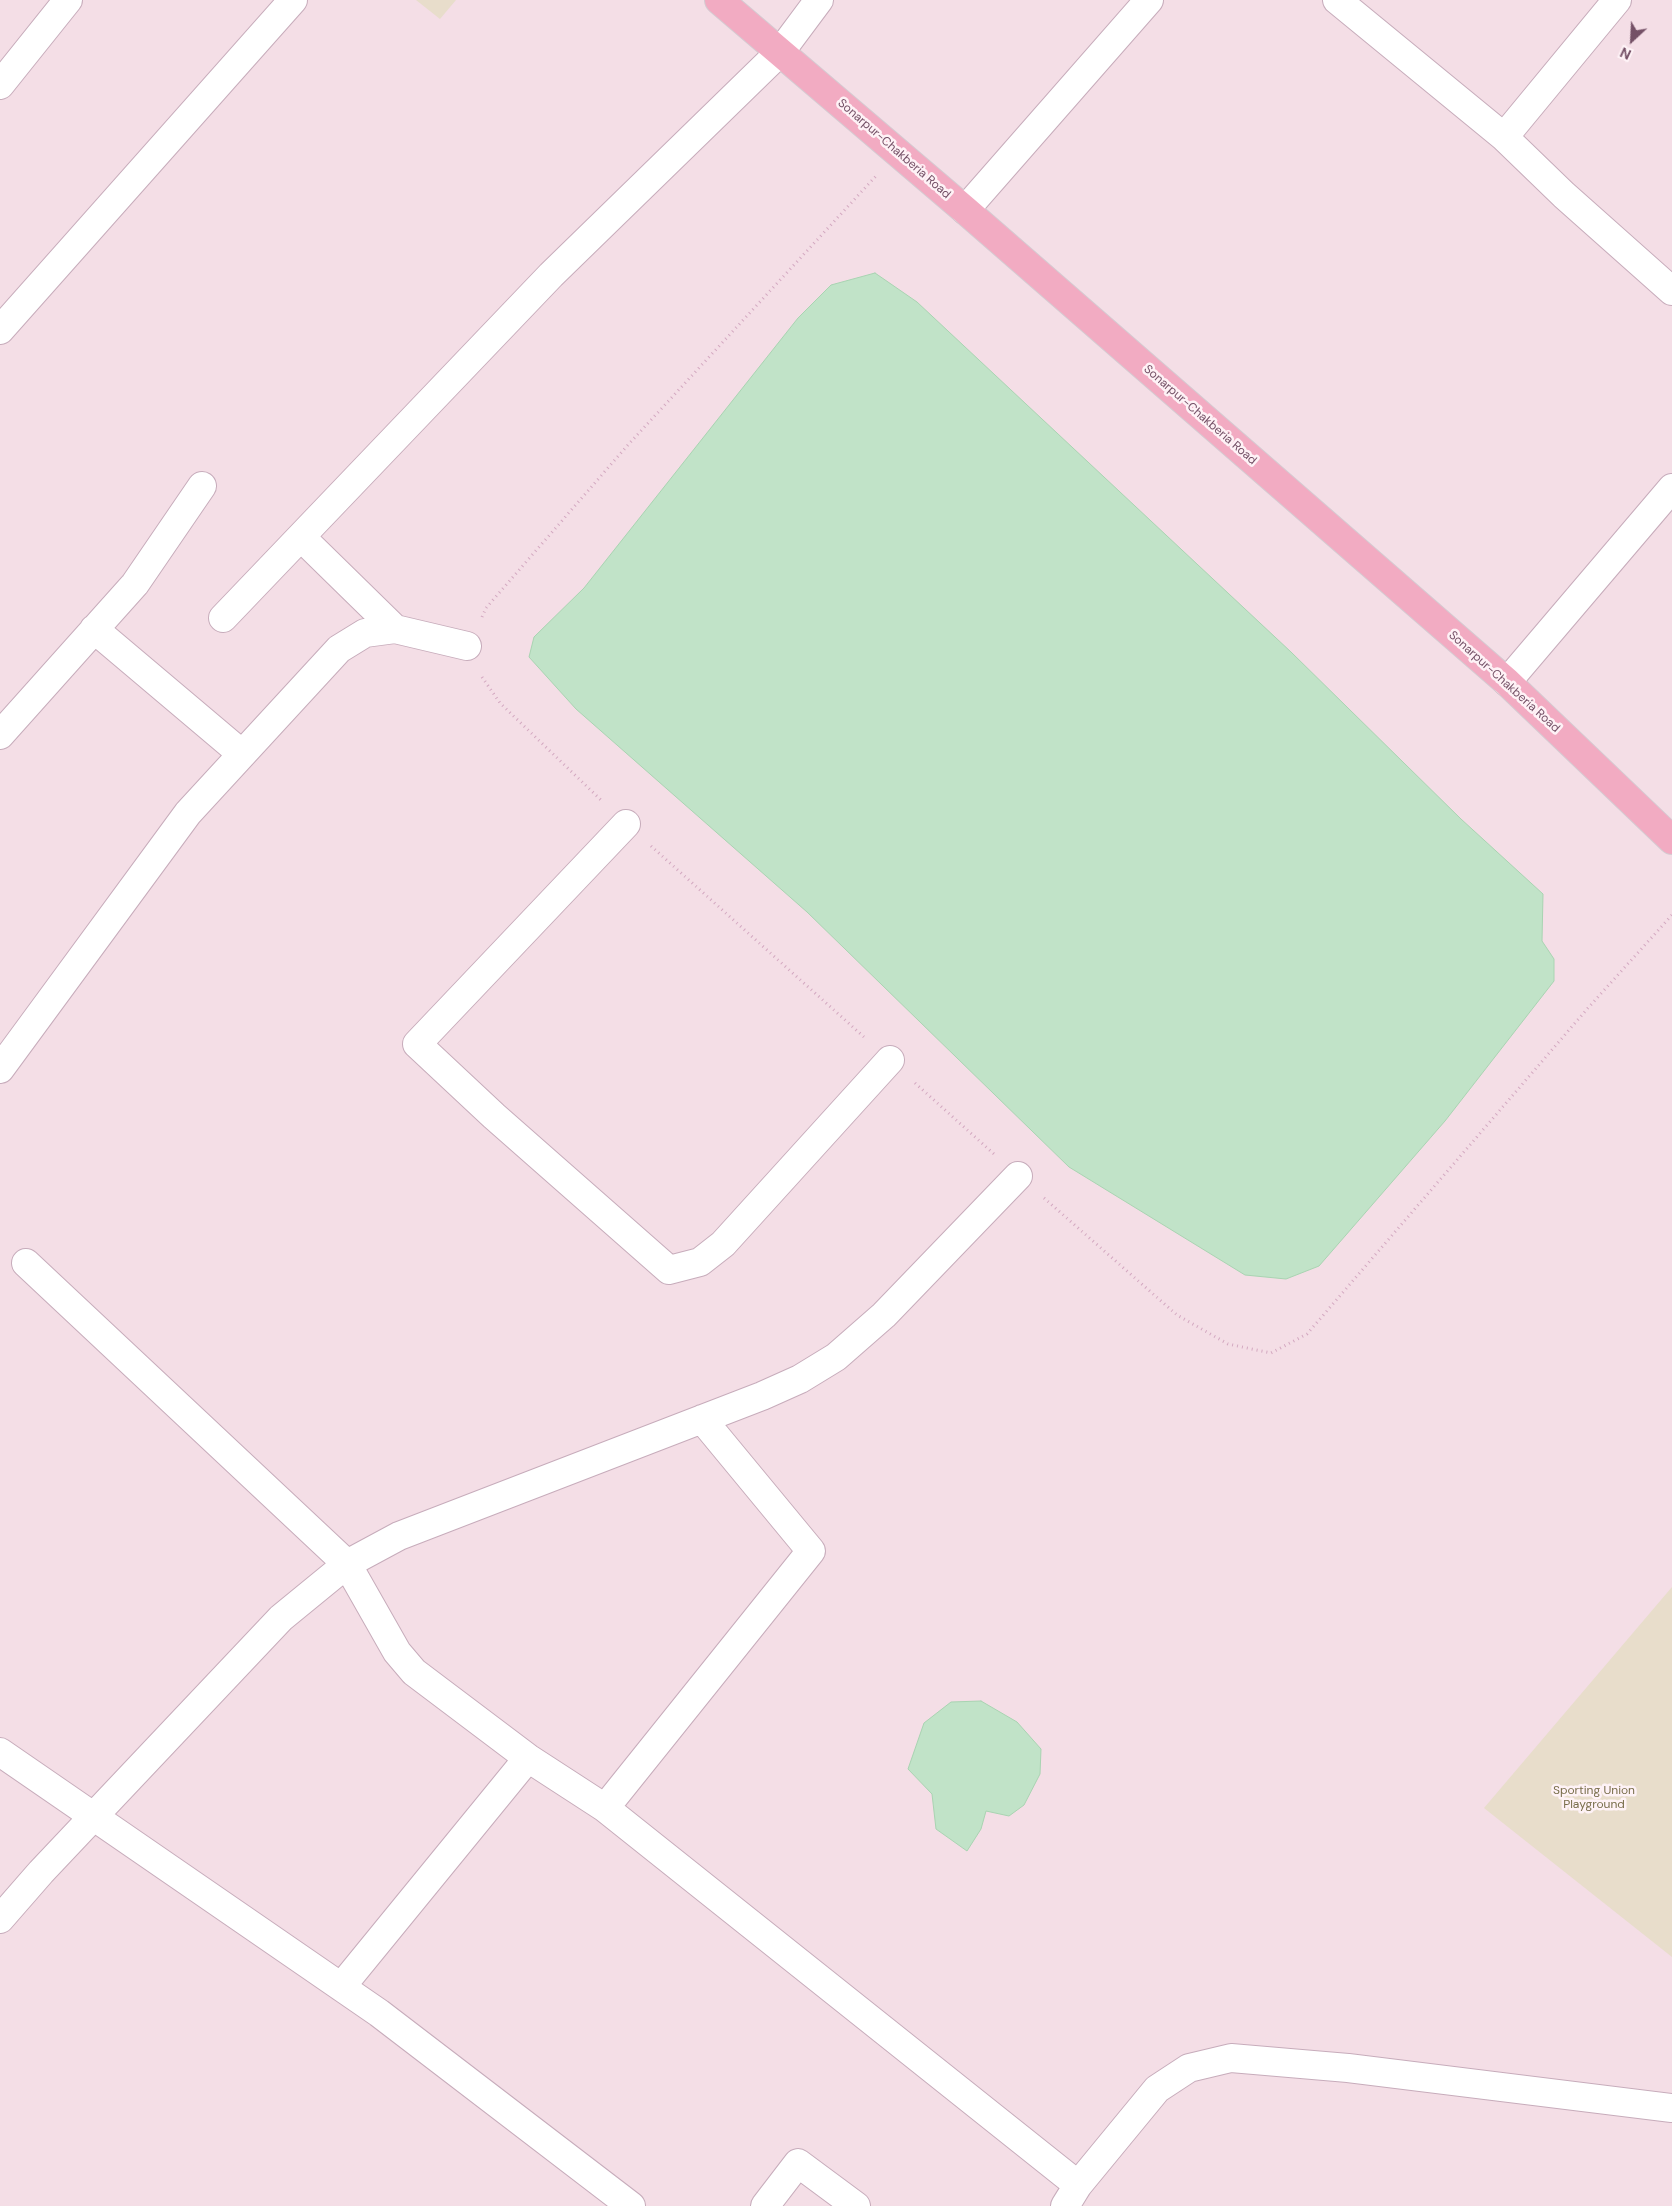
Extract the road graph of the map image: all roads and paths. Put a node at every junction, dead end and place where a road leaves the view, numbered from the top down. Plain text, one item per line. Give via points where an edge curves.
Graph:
1 (68, 0) edge
2 (293, 0) edge
3 (719, 0) edge
4 (819, 0) edge
5 (1149, 0) edge
6 (1337, 0) edge
7 (1617, 0) edge
8 (781, 51) junction
9 (0, 85) edge
10 (1504, 137) junction
11 (898, 152) junction
12 (965, 210) junction
13 (1672, 291) edge
14 (0, 330) edge
15 (202, 486) dead end
16 (1672, 488) edge
17 (301, 537) junction
18 (223, 618) dead end
19 (94, 629) junction
20 (395, 629) junction
21 (468, 646) junction
22 (1507, 682) junction
23 (0, 736) edge
24 (242, 754) junction
25 (626, 824) junction
26 (1672, 840) edge
27 (1672, 915) edge
28 (890, 1060) junction
29 (0, 1068) edge
30 (1018, 1176) junction
31 (26, 1263) dead end
32 (702, 1419) junction
33 (347, 1564) junction
34 (0, 1752) edge
35 (528, 1758) junction
36 (605, 1808) junction
37 (95, 1817) junction
38 (0, 1919) edge
39 (341, 1987) junction
40 (1672, 2108) edge
41 (1072, 2196) edge
42 (631, 2206) edge
43 (765, 2206) edge
44 (856, 2206) edge

1 - 9 street
2 - 14 street
3 - 8 main road, Sonarpur-Chakberia Road
4 - 8 street
5 - 12 street
6 - 10 street
7 - 10 street
8 - 11 main road, Sonarpur-Chakberia Road
8 - 17 street via 551,275
10 - 13 street
11 - 12 main road, Sonarpur-Chakberia Road
11 - 21 path via 627,446 486,608
12 - 22 main road, Sonarpur-Chakberia Road
15 - 19 street via 134,584
16 - 22 street
17 - 18 street
17 - 20 street
19 - 23 street
19 - 24 street
20 - 21 street
20 - 24 street via 365,633 340,649
21 - 25 path via 479,672 500,703
22 - 26 main road, Sonarpur-Chakberia Road
24 - 29 street via 188,813
25 - 28 path
25 - 28 street via 417,1044 502,1122 669,1270 700,1262 723,1244
27 - 30 path via 1307,1334 1271,1353 1228,1344 1177,1315
28 - 30 path
30 - 32 street via 884,1315 836,1357 800,1379
31 - 33 street
32 - 33 street via 399,1536
32 - 36 street via 811,1551
33 - 35 street via 397,1652 414,1672
33 - 37 street via 281,1618
34 - 37 street
35 - 36 street
35 - 39 street
36 - 41 street
37 - 38 street
37 - 39 street
39 - 42 street
40 - 41 street via 1348,2068 1231,2058 1189,2068 1157,2089
43 - 44 street via 798,2163

